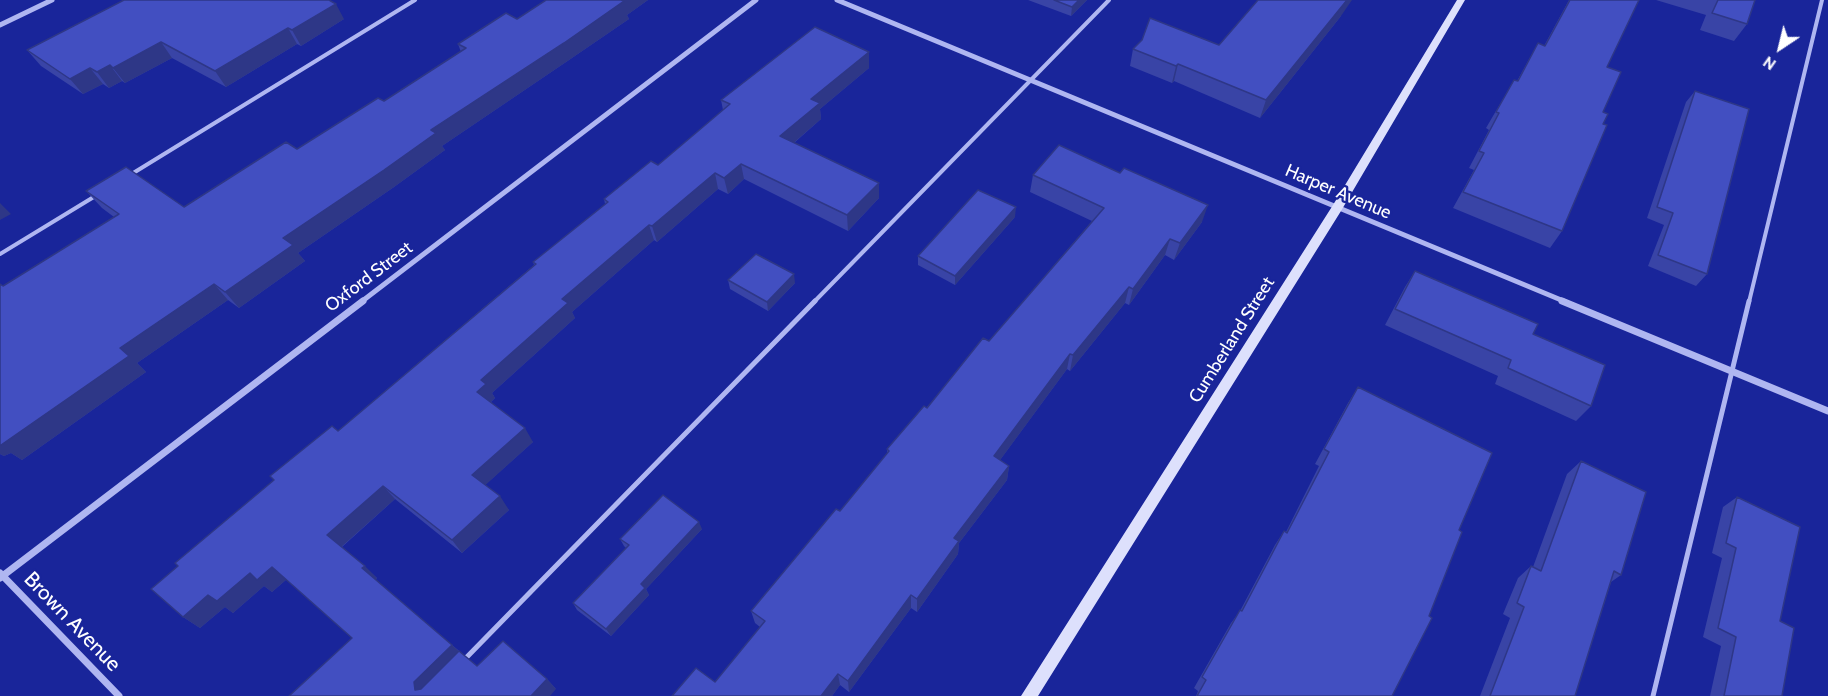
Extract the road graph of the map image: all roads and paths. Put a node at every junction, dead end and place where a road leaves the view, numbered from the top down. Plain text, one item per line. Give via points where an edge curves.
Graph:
1 (52, 0) edge
2 (415, 0) edge
3 (756, 0) edge
4 (837, 0) edge
5 (1109, 0) edge
6 (1461, 0) edge
7 (1822, 0) edge
8 (0, 25) edge
9 (1029, 80) junction
10 (122, 180) edge
11 (101, 192) edge
12 (1337, 208) junction
13 (0, 254) edge
14 (1732, 372) junction
15 (1828, 411) edge
16 (1, 575) edge
17 (455, 670) edge
18 (118, 696) edge
19 (1029, 696) edge
20 (1653, 696) edge

1 - 8 street
2 - 10 lane
3 - 16 street, Oxford Street
4 - 9 street, Harper Avenue
5 - 9 lane
6 - 12 street, Cumberland Street
7 - 14 lane
9 - 12 street, Harper Avenue
9 - 17 lane
11 - 13 lane
12 - 14 street, Harper Avenue
12 - 19 street, Cumberland Street
14 - 15 street, Harper Avenue
14 - 20 lane
16 - 18 street, Brown Avenue

